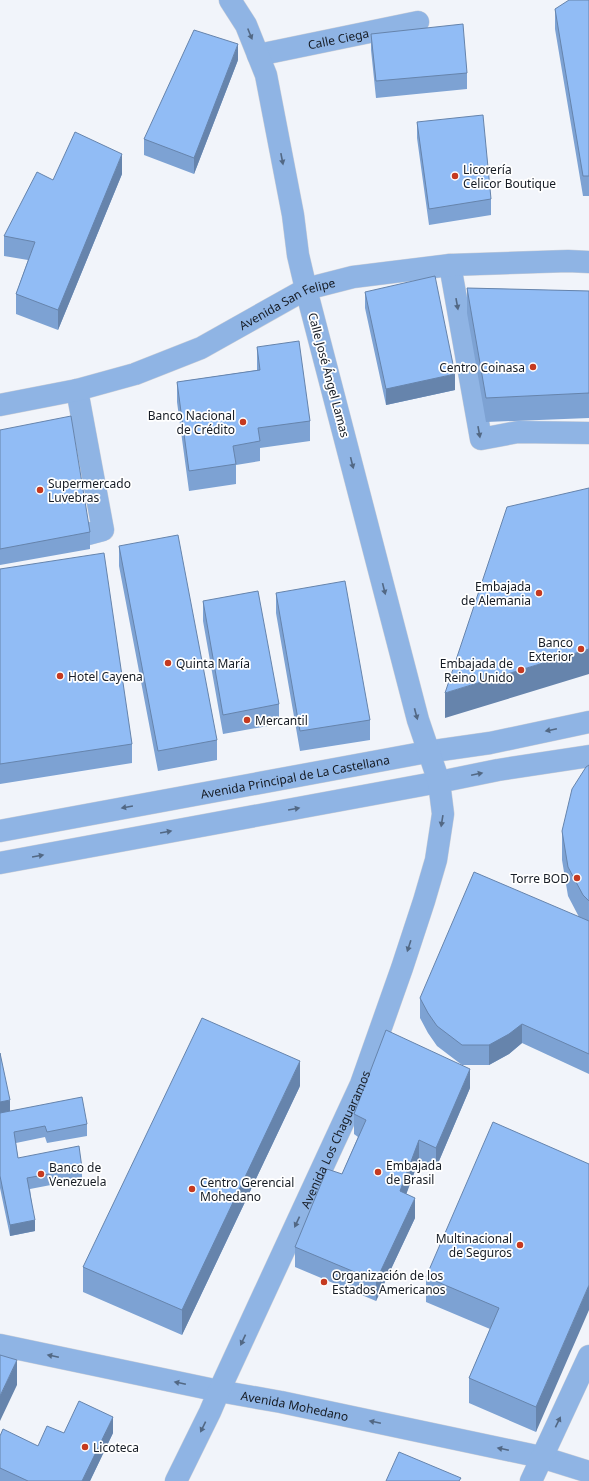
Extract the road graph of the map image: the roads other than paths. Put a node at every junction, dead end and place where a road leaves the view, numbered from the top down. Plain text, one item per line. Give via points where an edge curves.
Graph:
1 (230, 0) edge
2 (418, 22) dead end
3 (258, 55) junction
4 (589, 262) edge
5 (450, 265) junction
6 (306, 290) junction
7 (77, 390) junction
8 (0, 405) edge
9 (589, 433) edge
10 (88, 534) edge
11 (589, 722) edge
12 (427, 752) junction
13 (589, 756) edge
14 (438, 782) junction
15 (0, 831) edge
16 (0, 863) edge
17 (0, 1345) edge
18 (589, 1356) edge
19 (219, 1391) junction
20 (541, 1457) junction
21 (589, 1472) edge
22 (176, 1481) edge
23 (531, 1481) edge

1 -> 3 street, Calle José Ángel Lamas via 246,25
2 - 3 street, Calle Ciega
3 -> 6 street, Calle José Ángel Lamas via 269,87
4 - 5 street, Avenida San Felipe
5 - 6 street, Avenida San Felipe via 353,277
5 -> 9 street via 481,439 518,432
6 - 7 street, Avenida San Felipe via 201,348 135,374
6 -> 12 street, Calle José Ángel Lamas
7 - 8 street, Avenida San Felipe
7 - 10 street via 103,530
11 -> 12 street, Avenida Principal de La Castellana via 490,743
12 - 14 street, Calle José Ángel Lamas
12 -> 15 street, Avenida Principal de La Castellana
14 -> 13 street
16 -> 14 street
14 -> 19 street, Avenida Los Chaguaramos via 443,814 436,860 402,968 361,1084
19 -> 17 street, Avenida Mohedano
20 -> 18 street
20 -> 19 street, Avenida Mohedano
19 -> 22 street, Avenida Los Chaguaramos
20 - 21 street, Avenida Mohedano
20 - 23 street

